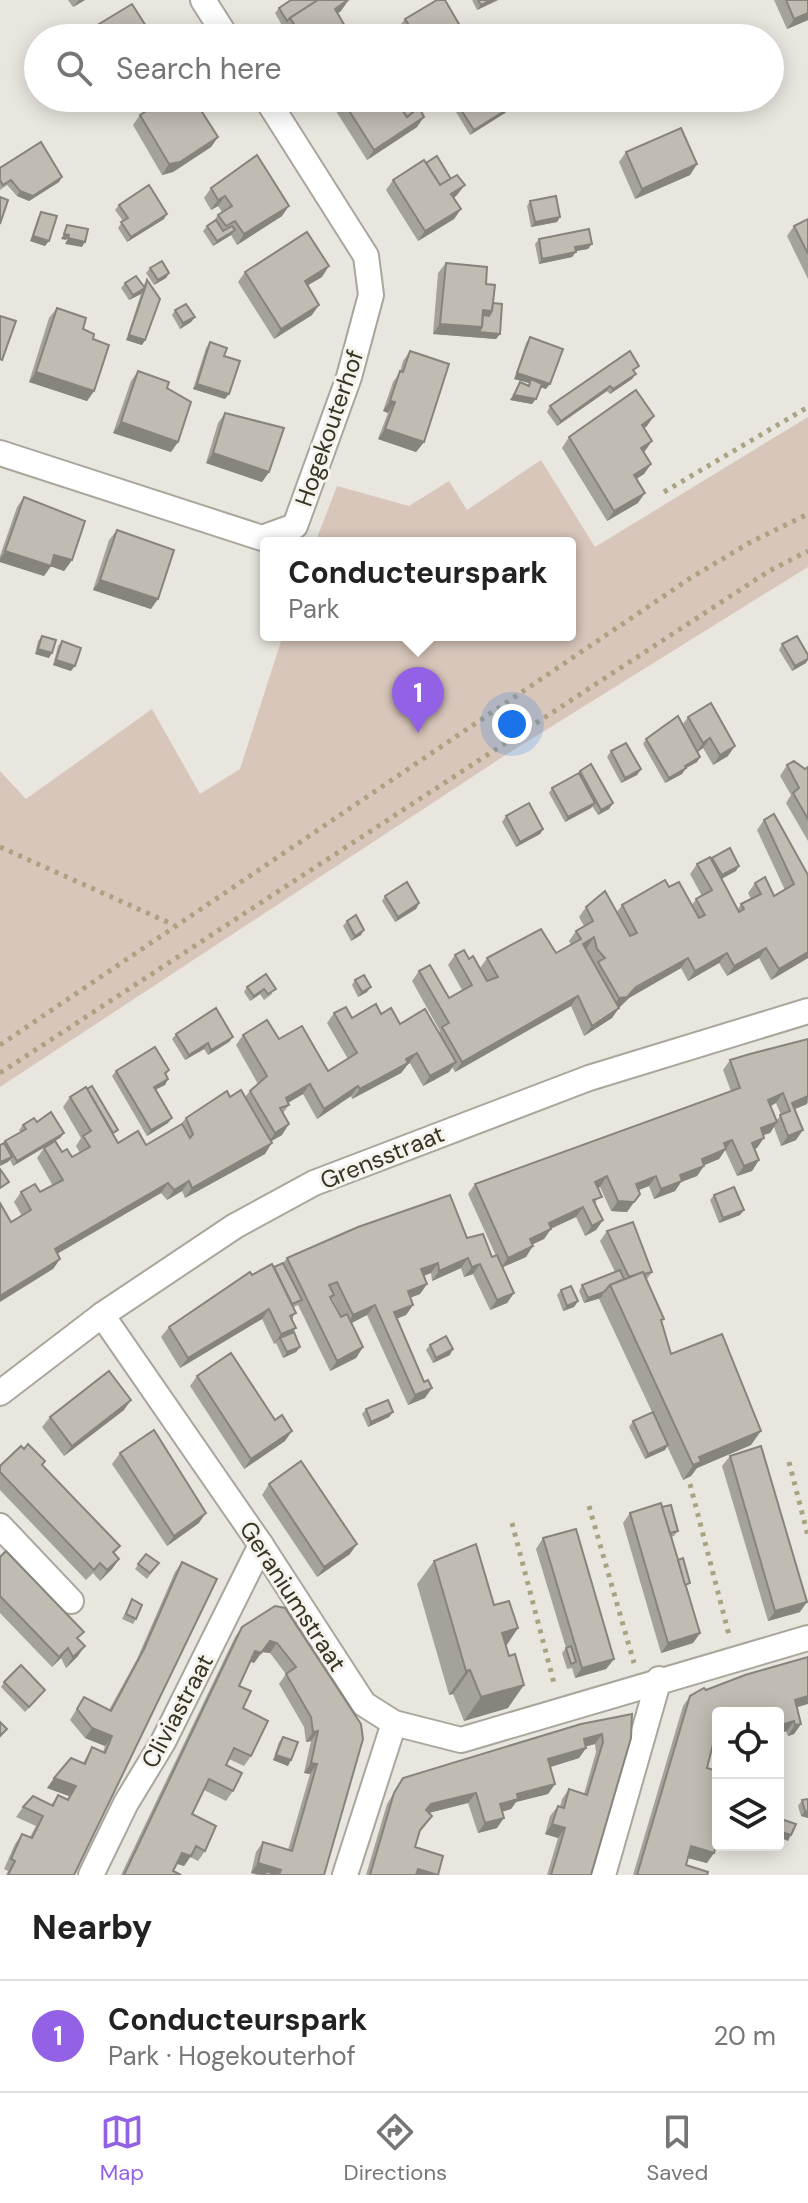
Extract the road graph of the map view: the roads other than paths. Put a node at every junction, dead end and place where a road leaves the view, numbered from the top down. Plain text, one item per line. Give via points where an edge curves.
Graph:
1 (203, 0) edge
2 (218, 24) edge
3 (275, 112) edge
4 (0, 453) edge
5 (260, 537) edge
6 (265, 537) edge
7 (808, 1011) edge
8 (102, 1315) junction
9 (0, 1393) edge
10 (0, 1526) edge
11 (261, 1545) junction
12 (71, 1601) dead end
13 (808, 1638) edge
14 (650, 1682) junction
15 (394, 1723) junction
16 (91, 1875) edge
17 (345, 1875) edge
18 (603, 1875) edge

1 - 2 street
3 - 6 street, Hogekouterhof via 366,256 371,295 349,377 295,526
4 - 5 street, Hogekouterhof
7 - 8 street, Grensstraat via 589,1078 314,1183 235,1226
8 - 9 street, Grensstraat
8 - 11 street, Geraniumstraat
10 - 12 street
11 - 15 street, Geraniumstraat via 364,1704
11 - 16 street, Cliviastraat
13 - 14 street, Geraniumstraat
14 - 15 street, Geraniumstraat via 461,1740
14 - 18 street
15 - 17 street

